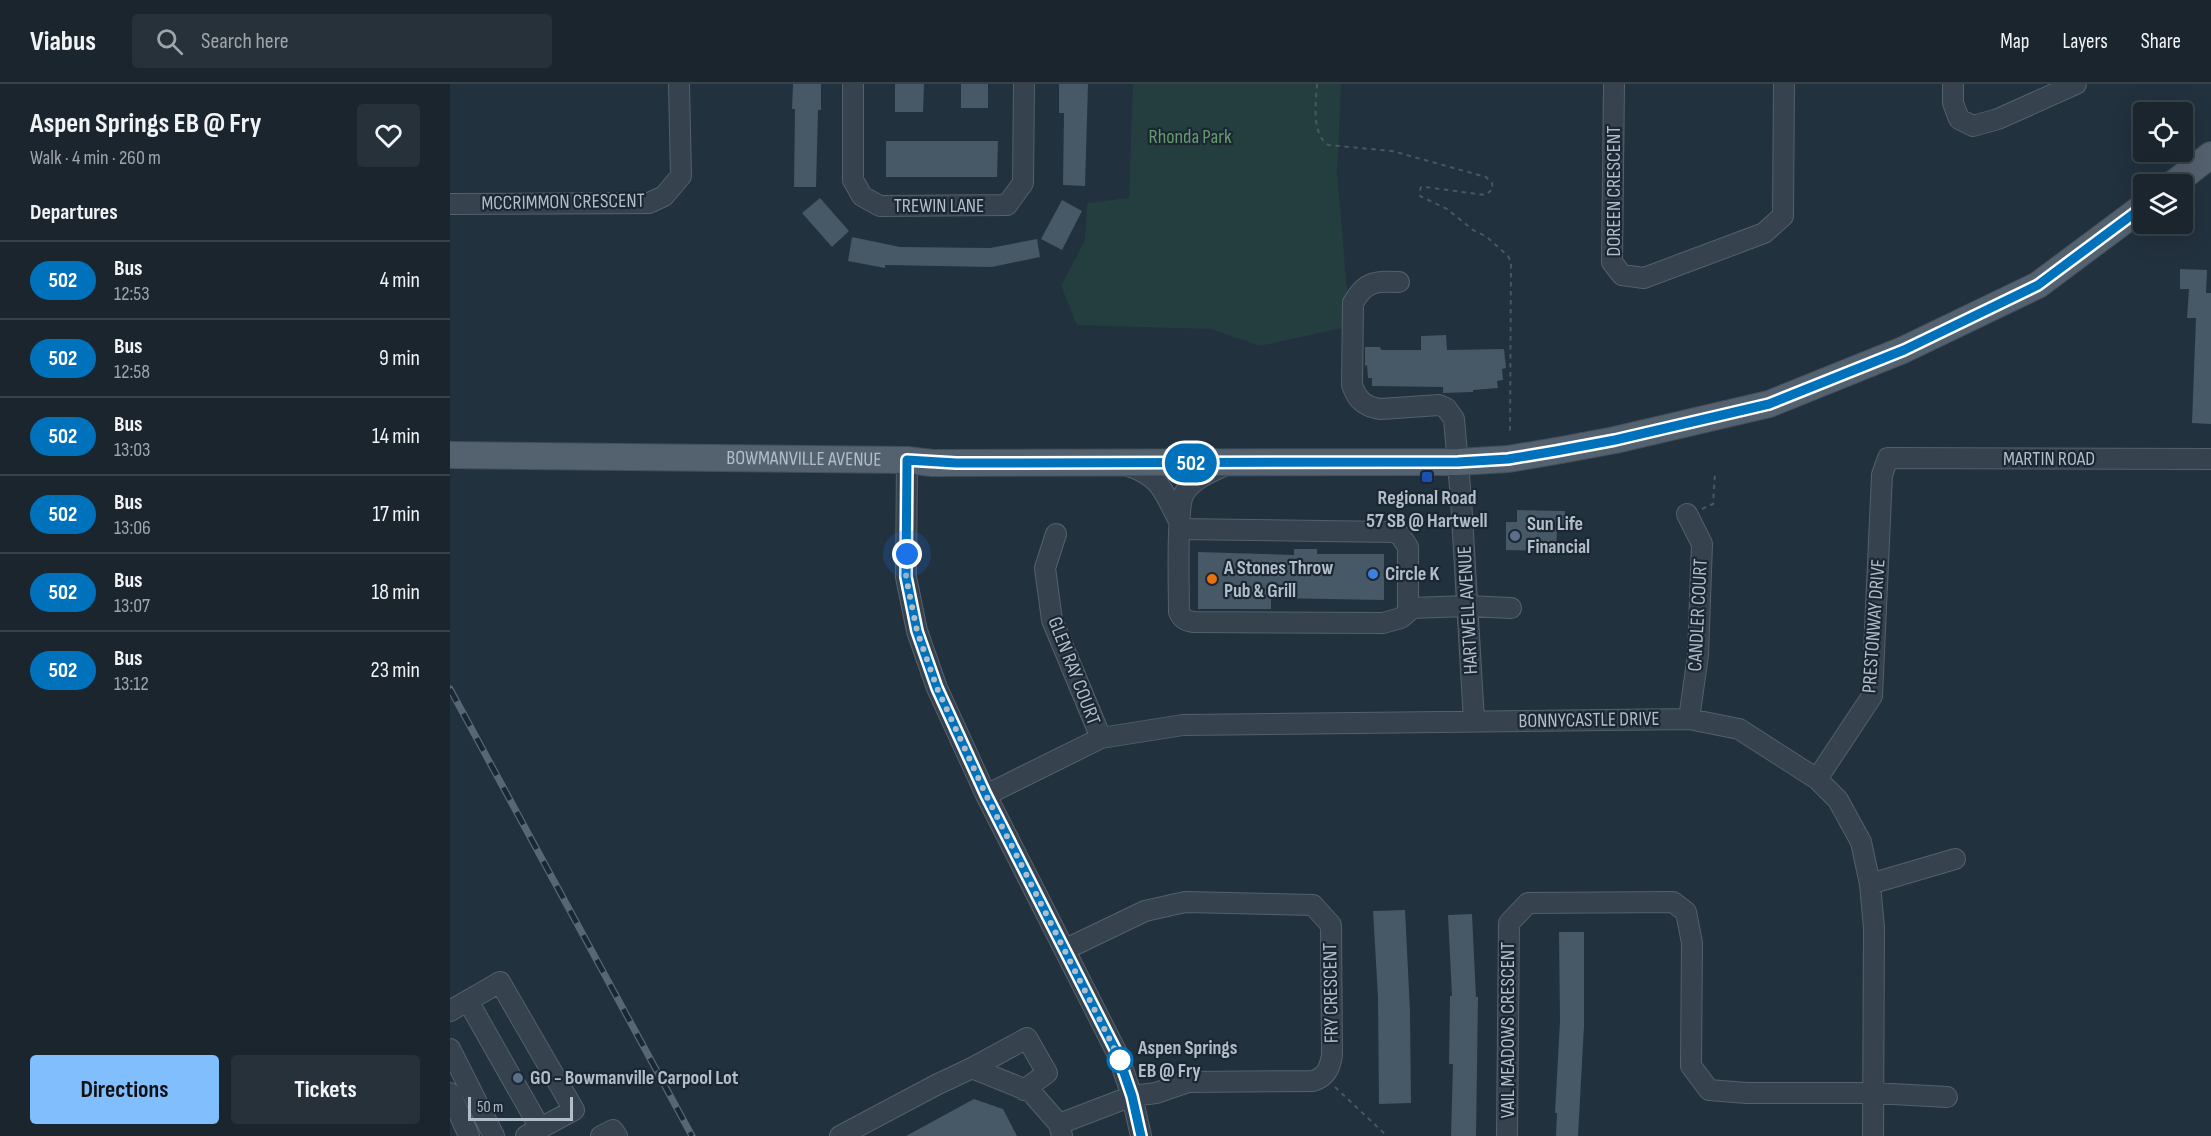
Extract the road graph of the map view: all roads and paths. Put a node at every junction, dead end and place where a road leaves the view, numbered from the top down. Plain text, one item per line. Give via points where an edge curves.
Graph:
1 (679, 84) edge
2 (853, 84) edge
3 (1024, 84) edge
4 (1317, 84) edge
5 (1614, 84) edge
6 (1784, 84) edge
7 (1953, 84) edge
8 (2076, 84) edge
9 (2211, 155) edge
10 (2186, 174) edge
11 (450, 204) edge
12 (2133, 214) edge
13 (1399, 282) dead end
14 (1510, 432) dead end
15 (450, 455) edge
16 (1888, 458) joint
17 (2211, 459) edge
18 (907, 460) junction
19 (1458, 462) junction
20 (1121, 463) junction
21 (1230, 463) junction
22 (1715, 474) dead end
23 (1687, 514) joint
24 (1180, 525) junction
25 (1056, 534) dead end
26 (1468, 606) junction
27 (1410, 608) junction
28 (1511, 608) dead end
29 (1689, 719) junction
30 (1474, 721) junction
31 (1101, 738) junction
32 (1817, 779) junction
33 (986, 795) junction
34 (1955, 859) dead end
35 (1869, 884) junction
36 (1066, 950) junction
37 (468, 1001) junction
38 (450, 1011) edge
39 (450, 1049) edge
40 (972, 1068) junction
41 (1335, 1087) dead end
42 (1024, 1090) junction
43 (450, 1093) edge
44 (1874, 1093) junction
45 (1132, 1096) junction
46 (1947, 1097) dead end
47 (1060, 1130) edge
48 (533, 1132) edge
49 (469, 1136) edge
50 (494, 1136) edge
51 (602, 1136) edge
52 (617, 1136) edge
53 (840, 1136) edge
54 (1141, 1136) edge
55 (1387, 1136) edge
56 (1507, 1136) edge
57 (1873, 1136) edge

1 - 11 street, MCCRIMMON CRESCENT via 681,176 664,196 649,203
2 - 3 street, TREWIN LANE via 852,180 862,196 880,206 1007,205 1023,183
4 - 14 path via 1317,124 1323,142 1328,145 1408,154 1486,177 1492,183 1493,189 1485,195 1425,187 1419,193 1498,245 1511,262
5 - 6 street, DOREEN CRESCENT via 1612,262 1622,275 1644,278 1764,233 1783,216
7 - 8 street via 1953,103 1959,119 1973,126
9 - 10 main road
12 - 19 main road, BOWMANVILLE AVENUE via 2038,285 1904,350 1769,404 1615,440 1508,459
13 - 19 street, HARTWELL AVENUE via 1365,286 1353,303 1355,395 1362,403 1381,409 1433,405 1446,408 1454,419
15 - 18 main road, BOWMANVILLE AVENUE
16 - 17 street, MARTIN ROAD
16 - 32 street, PRESTONWAY DRIVE via 1882,476 1872,696
18 - 20 main road, BOWMANVILLE AVENUE
18 - 33 street via 906,577 917,631 937,688
19 - 21 main road, BOWMANVILLE AVENUE
19 - 26 street, HARTWELL AVENUE
20 - 21 main road, BOWMANVILLE AVENUE
20 - 24 street via 1159,483
21 - 24 street via 1185,492 1180,504
22 - 23 path via 1713,504
23 - 29 street, CANDLER COURT via 1702,544 1698,655
24 - 27 street via 1393,532 1400,535 1408,548
24 - 27 street via 1179,612 1187,621 1383,623 1405,616
25 - 31 street, GLEN RAY COURT via 1045,568 1052,620
26 - 27 street
26 - 28 street
26 - 30 street, HARTWELL AVENUE
29 - 30 street, BONNYCASTLE DRIVE
29 - 32 street, BONNYCASTLE DRIVE via 1739,729
30 - 31 street, BONNYCASTLE DRIVE via 1183,724
31 - 33 street, BONNYCASTLE DRIVE
32 - 35 street, BONNYCASTLE DRIVE via 1838,800 1861,842
33 - 36 street
34 - 35 street
35 - 44 street, BONNYCASTLE DRIVE via 1874,928
36 - 45 street via 1118,1055
36 - 45 street, FRY CRESCENT via 1145,911 1185,902 1313,905 1331,926 1332,1055 1321,1079 1196,1081
37 - 38 street
37 - 48 street
37 - 48 street via 500,982 574,1110
39 - 50 street
40 - 42 street
40 - 42 street via 1027,1038 1047,1073
40 - 53 street
41 - 55 path
42 - 47 street via 1031,1092
43 - 49 street
44 - 46 street
44 - 56 street, VAIL MEADOWS CRESCENT via 1709,1090 1691,1066 1692,943 1686,912 1673,902 1528,903 1509,923
44 - 57 street, BONNYCASTLE DRIVE
45 - 47 street
45 - 54 street
51 - 52 street via 613,1130

